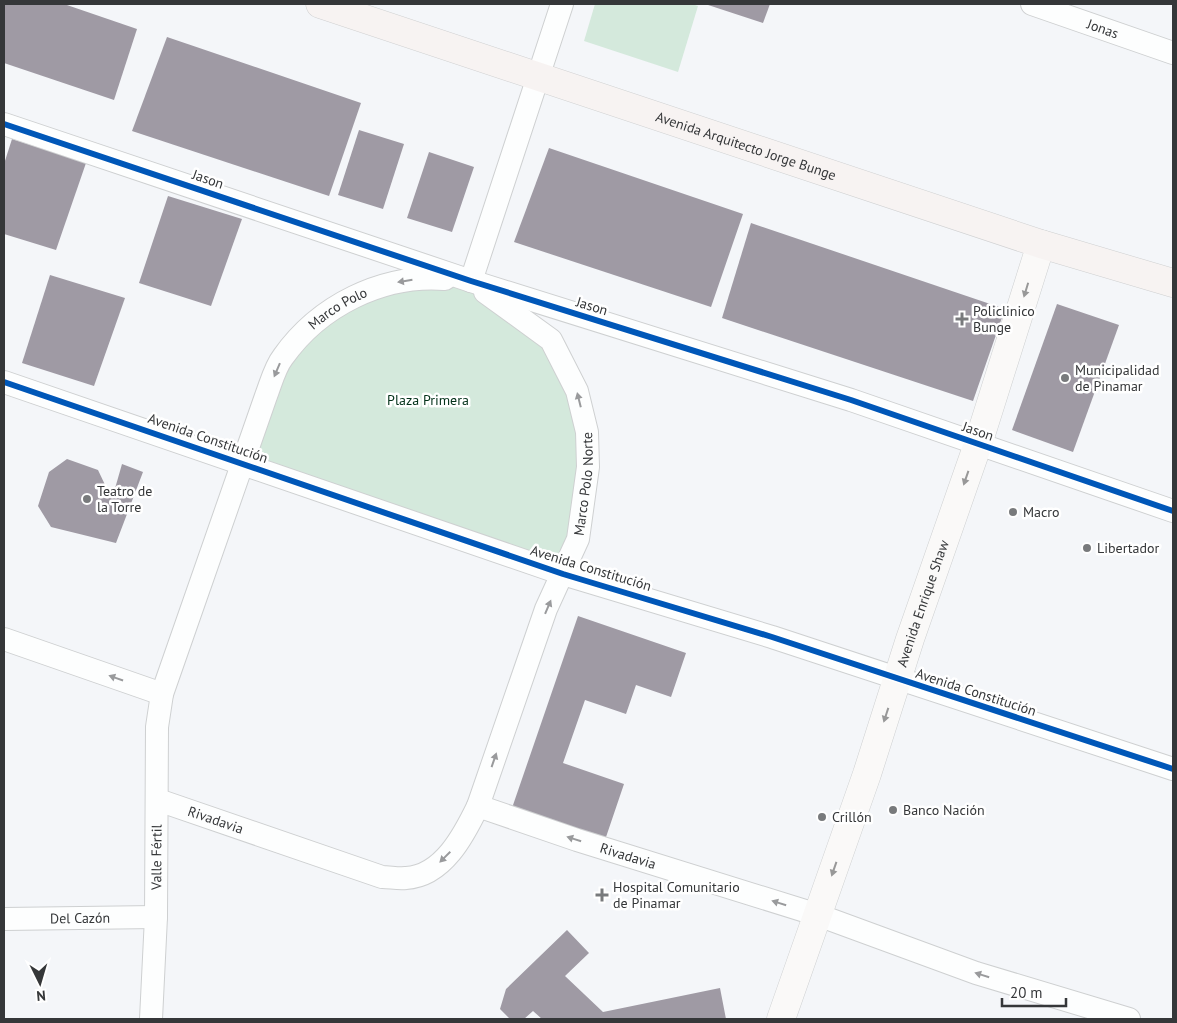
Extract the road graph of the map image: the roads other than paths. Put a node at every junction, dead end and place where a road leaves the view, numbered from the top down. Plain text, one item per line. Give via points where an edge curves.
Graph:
1 (320, 4) edge
2 (562, 4) edge
3 (1032, 4) edge
4 (1173, 53) edge
5 (537, 76) junction
6 (4, 124) edge
7 (1040, 244) junction
8 (470, 281) junction
9 (1173, 283) edge
10 (4, 382) edge
11 (978, 444) junction
12 (241, 462) junction
13 (1173, 511) edge
14 (563, 574) junction
15 (4, 639) edge
16 (897, 680) junction
17 (162, 694) junction
18 (1173, 769) edge
19 (158, 800) junction
20 (478, 806) junction
21 (818, 915) junction
22 (156, 918) junction
23 (4, 919) edge
24 (150, 1019) edge
25 (781, 1019) edge
26 (1129, 1019) edge

1 - 5 main road, Avenida Arquitecto Jorge Bunge
2 - 5 street
3 - 4 street, Jonas
5 - 7 main road, Avenida Arquitecto Jorge Bunge
5 - 8 street
6 - 8 street, Jason
7 - 9 main road, Avenida Arquitecto Jorge Bunge
7 -> 11 main road, Avenida Enrique Shaw
8 - 11 street, Jason via 851,400
8 -> 12 street, Marco Polo via 428,278 401,281 367,290 319,316 282,358
14 -> 8 street, Marco Polo Norte via 578,539 588,467 587,432 577,391 551,340
10 - 12 street, Avenida Constitución
11 - 13 street, Jason
11 -> 16 main road, Avenida Enrique Shaw
12 - 14 street, Avenida Constitución
12 - 17 street, Marco Polo
14 - 16 street, Avenida Constitución via 772,637
20 -> 14 street, Marco Polo Norte via 546,609
17 -> 15 street
16 - 18 street, Avenida Constitución
16 -> 21 main road, Avenida Enrique Shaw
17 - 19 street, Valle Fértil via 157,727
20 -> 19 street, Rivadavia via 462,840 430,871 408,878 382,877
19 - 22 street, Valle Fértil
21 -> 20 street, Rivadavia
21 - 25 main road, Avenida Enrique Shaw
26 -> 21 street, Rivadavia via 976,973
22 - 23 street, Del Cazón
22 - 24 street, Valle Fértil

